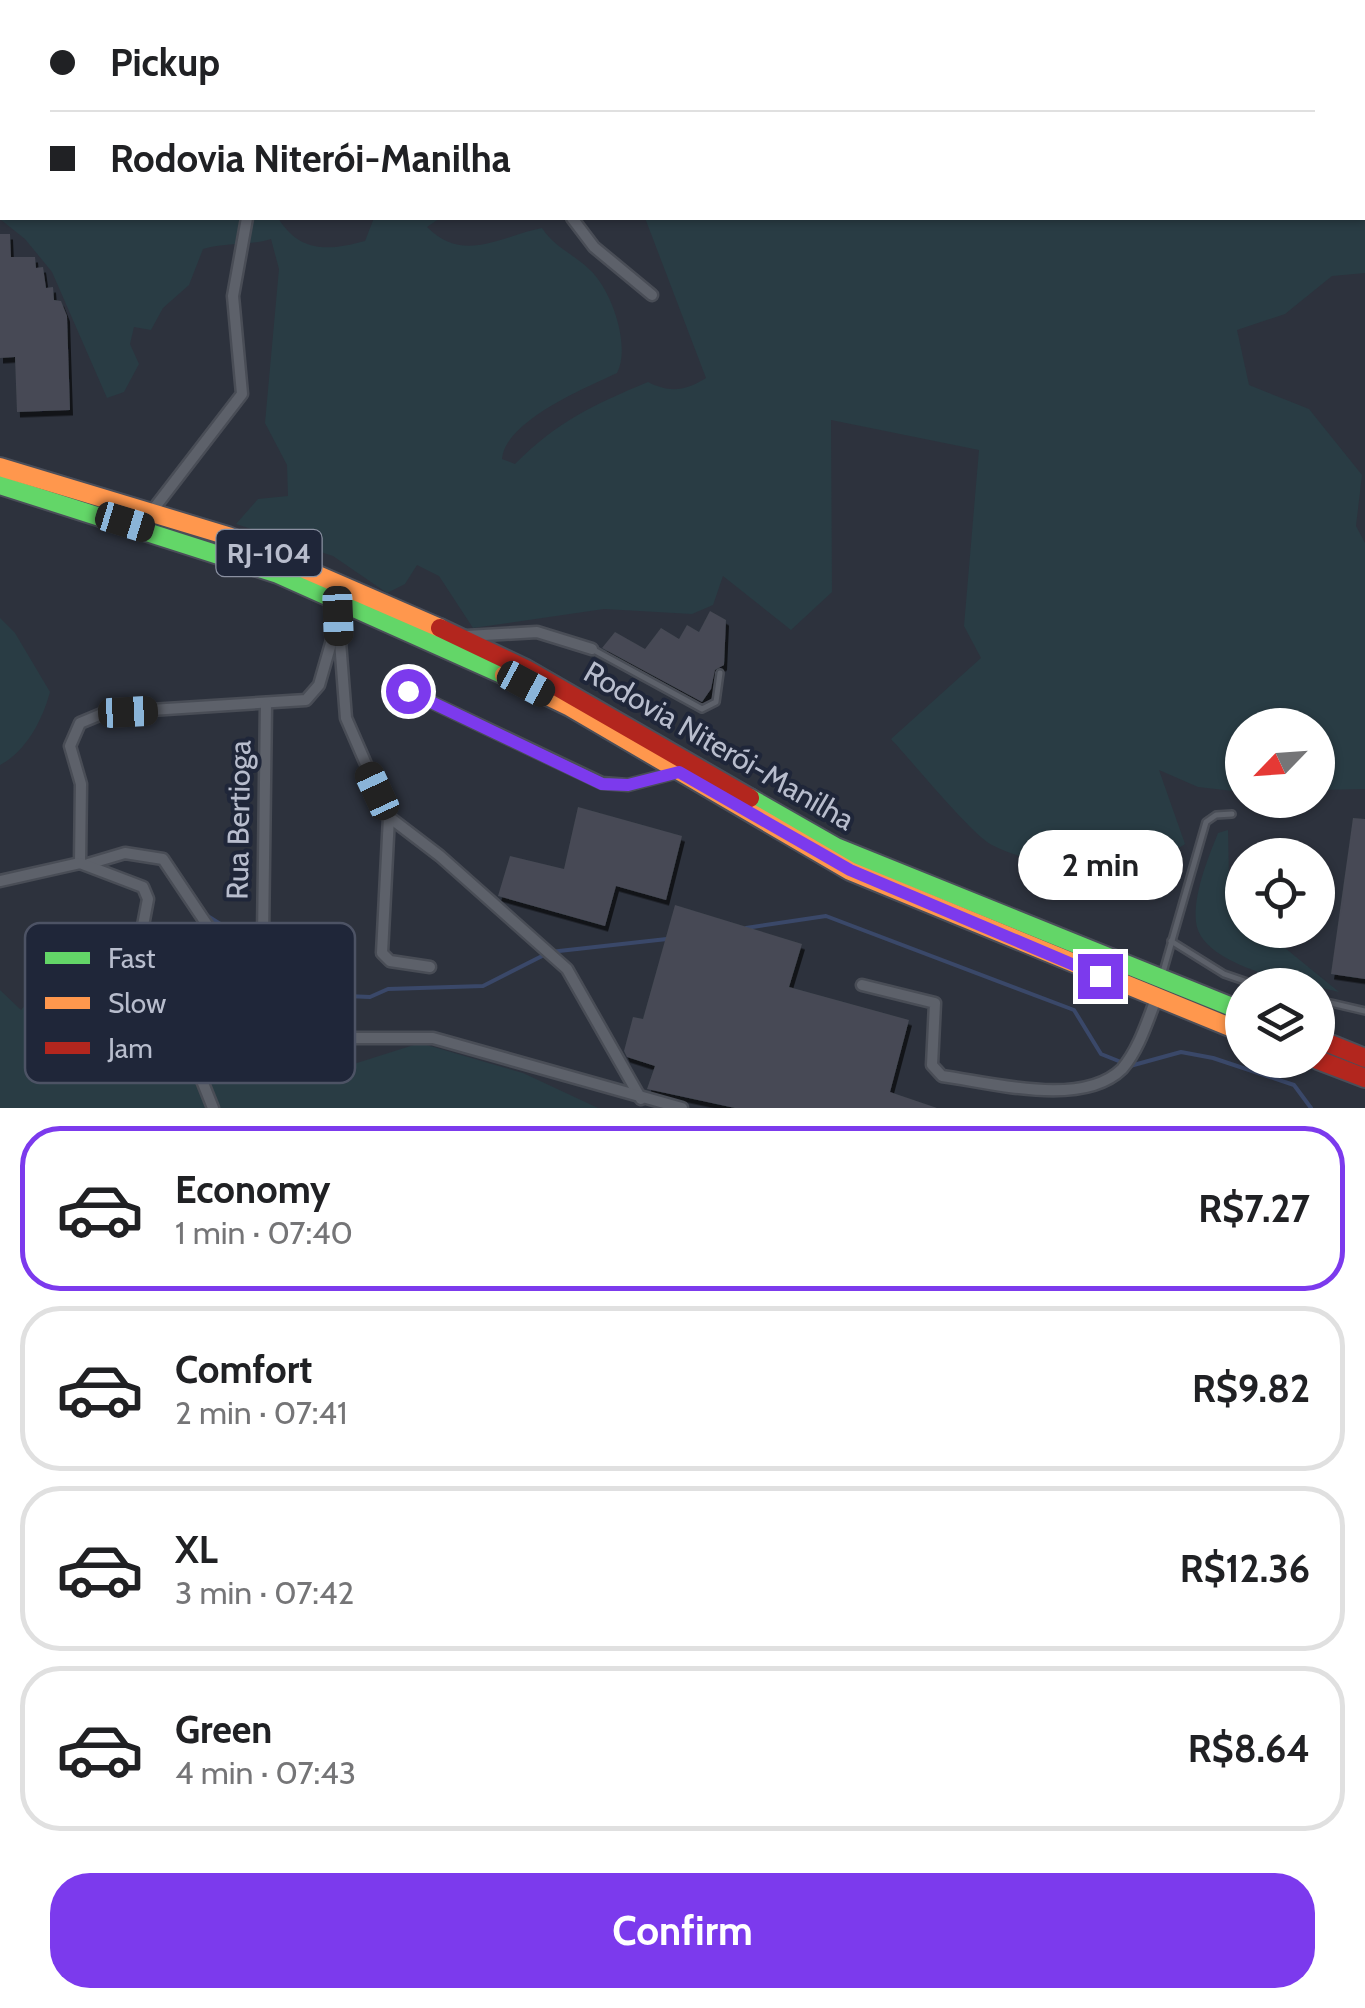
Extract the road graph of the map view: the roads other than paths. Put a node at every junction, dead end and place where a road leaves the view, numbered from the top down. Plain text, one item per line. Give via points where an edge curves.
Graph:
1 (247, 220) edge
2 (574, 220) edge
3 (652, 296) dead end
4 (0, 467) edge
5 (0, 485) edge
6 (152, 511) junction
7 (340, 608) junction
8 (460, 637) junction
9 (592, 648) joint
10 (720, 673) dead end
11 (408, 691) dead end
12 (266, 704) junction
13 (679, 772) junction
14 (1225, 814) edge
15 (389, 816) junction
16 (84, 863) junction
17 (0, 881) edge
18 (142, 923) edge
19 (204, 923) edge
20 (263, 923) edge
21 (1171, 941) junction
22 (430, 967) dead end
23 (1225, 974) edge
24 (862, 985) dead end
25 (1158, 989) junction
26 (1335, 1004) edge
27 (1225, 1007) edge
28 (1363, 1010) edge
29 (1225, 1023) edge
30 (355, 1038) edge
31 (1335, 1046) edge
32 (1365, 1058) edge
33 (1335, 1067) edge
34 (1365, 1078) edge
35 (204, 1083) edge
36 (641, 1099) junction
37 (214, 1108) edge
38 (682, 1108) edge

1 - 6 street via 234,296 242,394
2 - 3 street
4 - 6 highway, Rodovia Niterói-Manilha / RJ-104
5 - 7 highway, Rodovia Niterói-Manilha / RJ-104 via 220,553
6 - 8 highway, Rodovia Niterói-Manilha / RJ-104 via 340,582
7 - 12 street via 316,692 306,700
7 - 13 highway, Rodovia Niterói-Manilha / RJ-104 via 526,684
7 - 15 street via 346,718
8 - 9 street via 537,632
8 - 25 highway, Rodovia Niterói-Manilha / RJ-104 via 596,706 836,846
9 - 10 lane via 702,709 716,702
11 - 13 street via 602,784
12 - 16 street via 104,713 80,723 70,746 81,784
12 - 20 street, Rua Bertioga
13 - 25 highway, Rodovia Niterói-Manilha / RJ-104 via 850,870
14 - 21 lane via 1206,822
15 - 22 street via 382,953 390,961
15 - 36 street via 567,970
16 - 17 street
16 - 18 street via 140,884 146,892
16 - 19 street, Rua Bertioga via 124,853 163,860
21 - 23 lane
21 - 25 lane
24 - 25 street via 935,1003 932,1066 942,1076 1052,1093 1100,1085 1126,1063
25 - 27 highway, Rodovia Niterói-Manilha / RJ-104
25 - 29 highway, Rodovia Niterói-Manilha / RJ-104
26 - 28 lane
30 - 36 street, Rua Bertioga via 433,1038
31 - 32 highway
33 - 34 highway
35 - 37 street
36 - 38 street, Rua Bertioga

